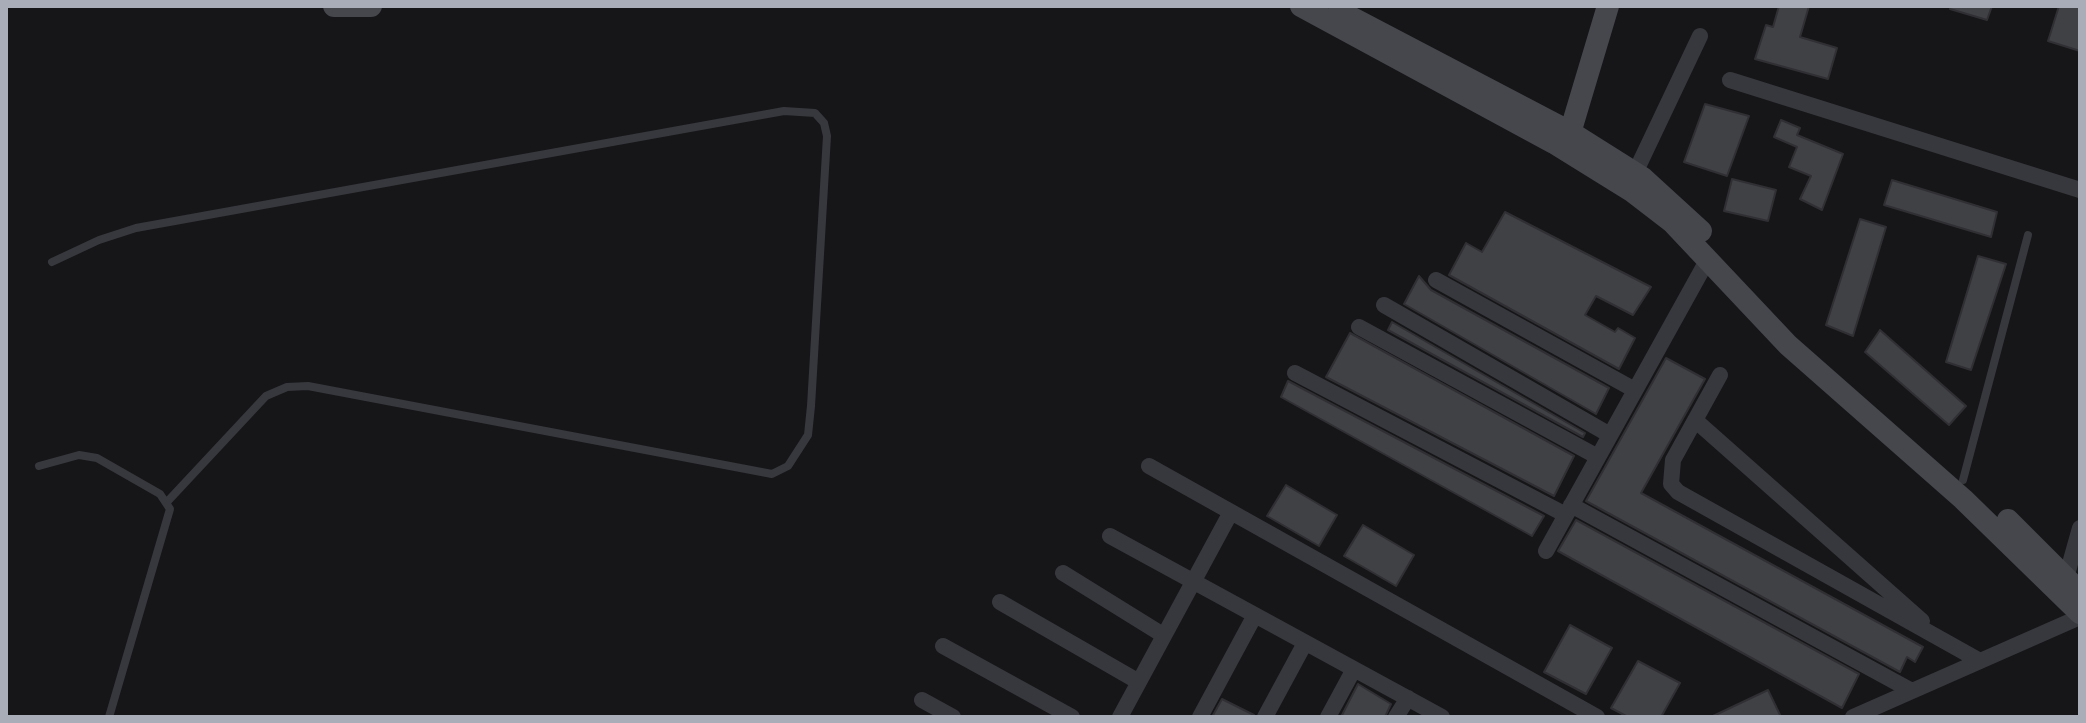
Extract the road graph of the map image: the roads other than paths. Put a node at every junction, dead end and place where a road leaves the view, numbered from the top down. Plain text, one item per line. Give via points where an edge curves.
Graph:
1 (334, 6) edge
2 (371, 6) edge
3 (1301, 6) edge
4 (1331, 6) edge
5 (1593, 6) edge
6 (1608, 6) edge
7 (1700, 36) dead end
8 (1730, 80) dead end
9 (1562, 138) junction
10 (1635, 173) junction
11 (2080, 190) edge
12 (2028, 235) dead end
13 (1708, 259) junction
14 (52, 262) dead end
15 (1436, 280) dead end
16 (1384, 305) dead end
17 (1359, 327) dead end
18 (1295, 373) dead end
19 (1720, 375) dead end
20 (1633, 389) junction
21 (1695, 420) junction
22 (1610, 435) junction
23 (1598, 457) junction
24 (39, 466) dead end
25 (1149, 466) dead end
26 (1963, 480) junction
27 (167, 502) junction
28 (1569, 510) junction
29 (1231, 512) junction
30 (2080, 528) edge
31 (1110, 536) dead end
32 (1546, 551) dead end
33 (1063, 573) dead end
34 (1192, 581) junction
35 (2073, 585) edge
36 (1000, 602) dead end
37 (1255, 615) junction
38 (2080, 615) edge
39 (1163, 635) junction
40 (1946, 642) junction
41 (1305, 643) junction
42 (943, 646) dead end
43 (1980, 661) junction
44 (1354, 669) junction
45 (1139, 682) junction
46 (1912, 691) junction
47 (1408, 698) junction
48 (922, 700) dead end
49 (109, 717) edge
50 (953, 717) edge
51 (1072, 717) edge
52 (1120, 717) edge
53 (1200, 717) edge
54 (1265, 717) edge
55 (1328, 717) edge
56 (1396, 717) edge
57 (1442, 717) edge
58 (1597, 717) edge
59 (1853, 717) edge

1 - 2 main road
3 - 9 main road
4 - 9 main road
5 - 9 main road
6 - 9 main road
7 - 10 street
8 - 11 street
9 - 10 main road
9 - 13 main road via 1672,222
10 - 26 main road via 1682,210 1799,335
12 - 26 lane
13 - 20 street
13 - 38 main road via 1788,345 1963,499
14 - 27 lane via 136,228 769,114 803,111 815,113 824,123 808,435 788,466 772,474 298,386 266,396
15 - 20 street
16 - 22 street
17 - 23 street
18 - 28 street
19 - 21 street
20 - 22 street
21 - 40 street
21 - 40 street via 1670,471 1678,492
22 - 23 street
23 - 28 street
24 - 27 lane via 79,455 97,458
25 - 29 street
26 - 35 main road
27 - 49 lane via 170,516
28 - 32 street
28 - 46 street
29 - 34 street
29 - 58 street
30 - 35 street
31 - 34 street
33 - 39 street
34 - 37 street
34 - 39 street
36 - 45 street
37 - 41 street
37 - 53 street
38 - 43 street
39 - 45 street
40 - 43 street
41 - 44 street
41 - 54 street
42 - 51 street
43 - 46 street
44 - 47 street
44 - 55 street
45 - 52 street
46 - 59 street
47 - 56 street
47 - 57 street
48 - 50 street

